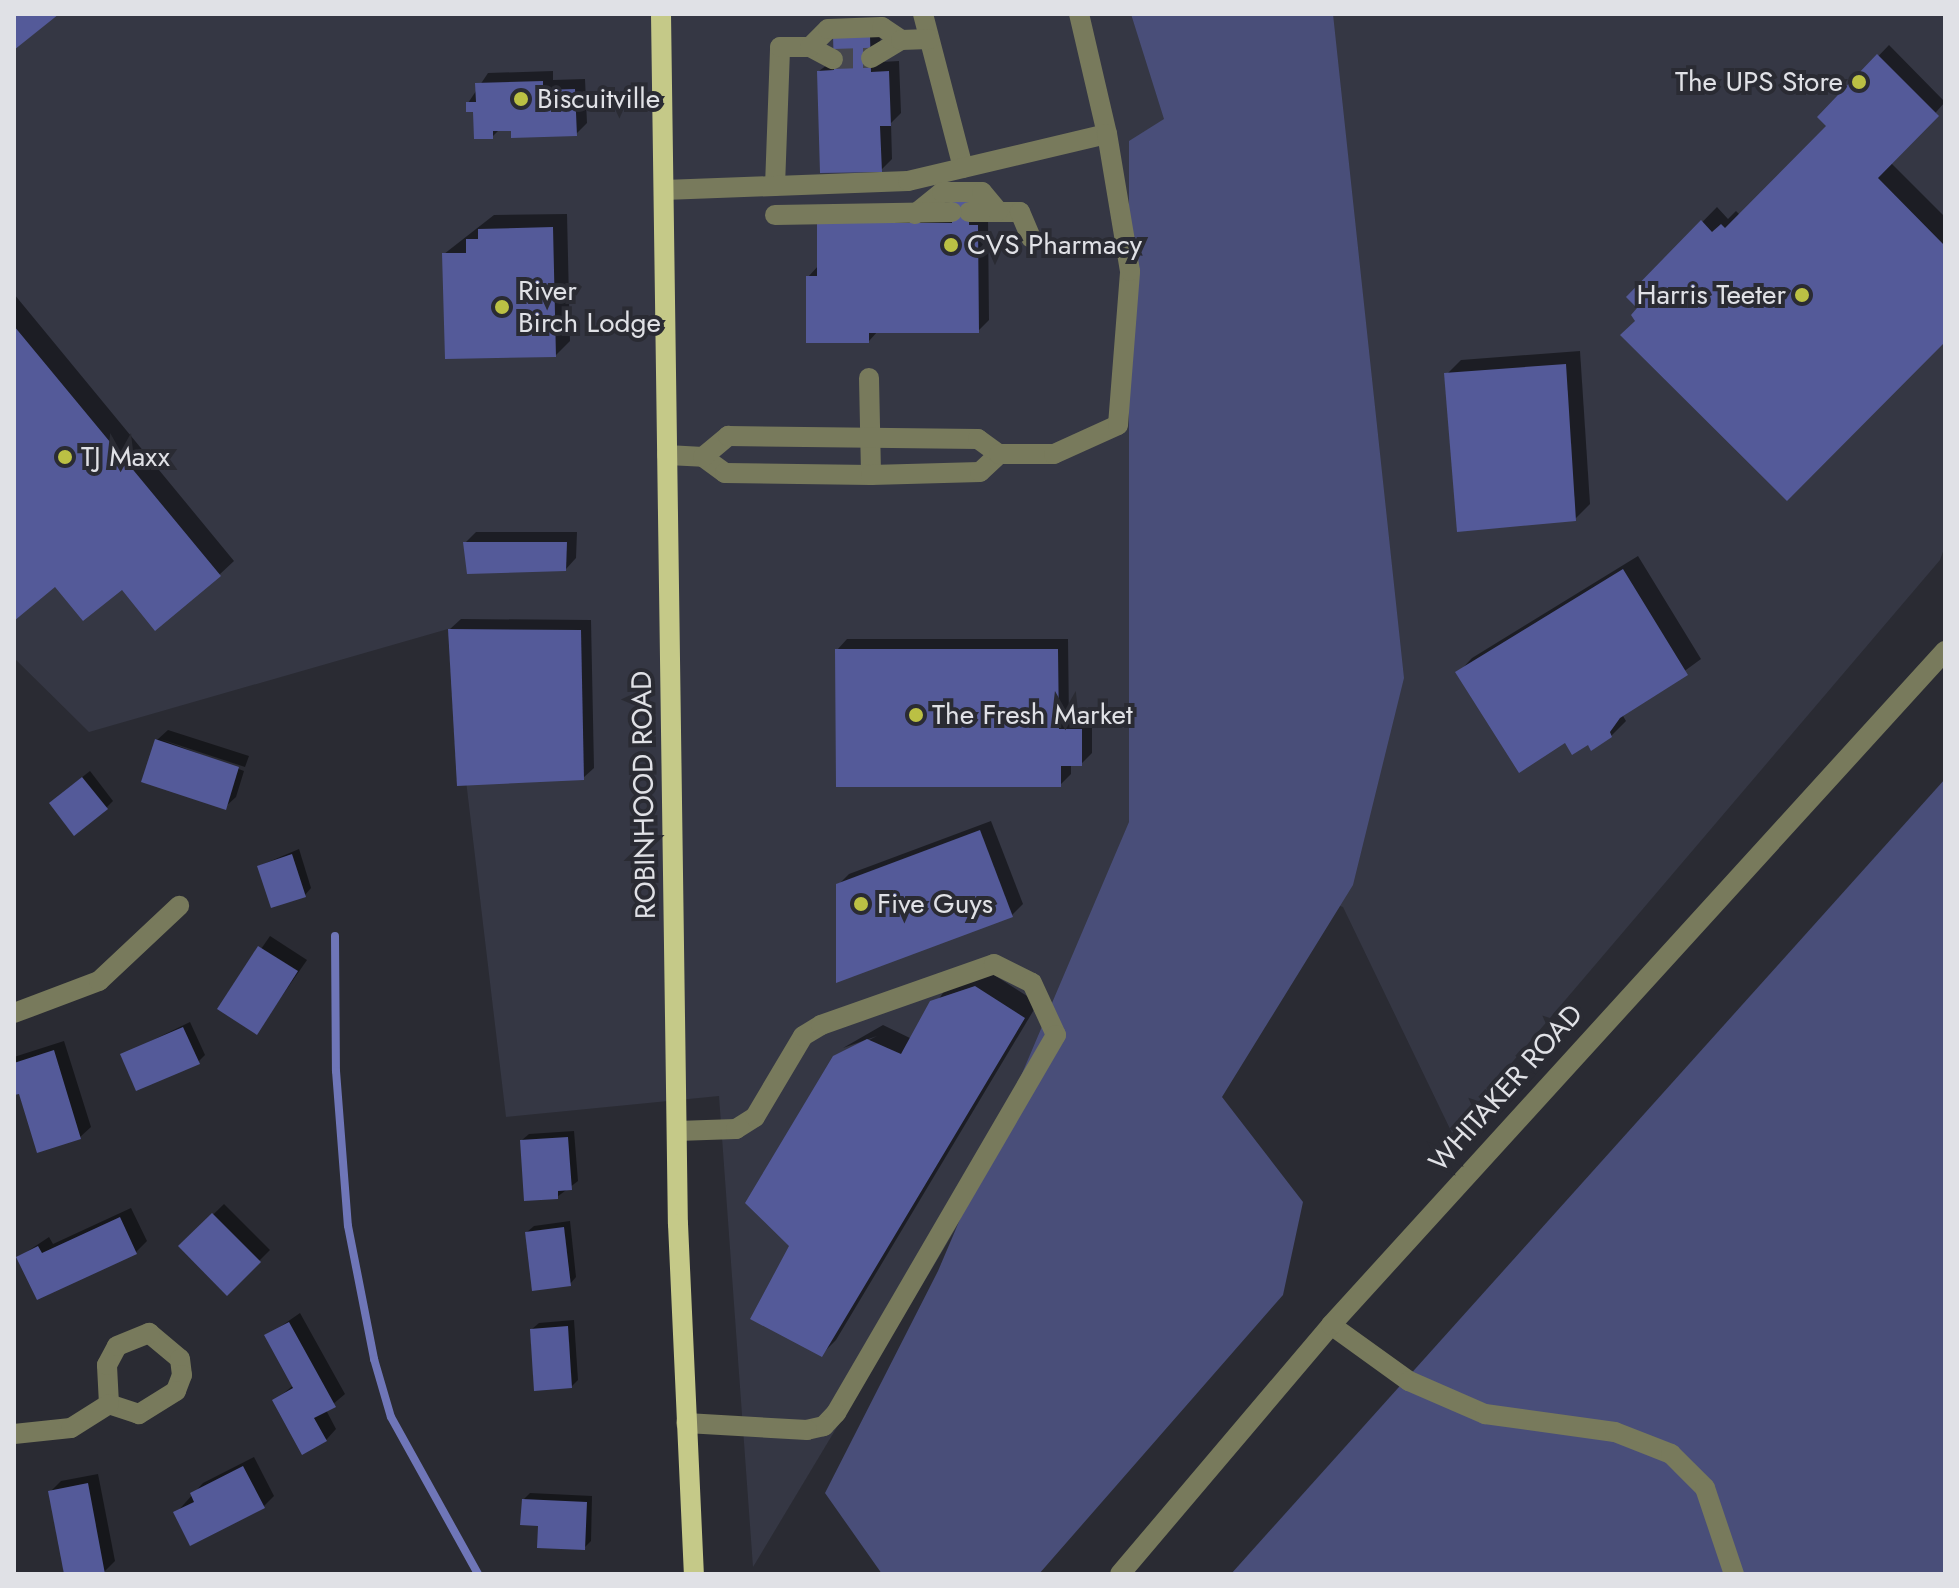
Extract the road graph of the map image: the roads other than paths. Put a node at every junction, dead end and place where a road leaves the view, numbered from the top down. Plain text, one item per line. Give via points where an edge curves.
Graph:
1 (661, 14) edge
2 (923, 14) edge
3 (1079, 14) edge
4 (929, 39) junction
5 (901, 40) junction
6 (810, 47) junction
7 (871, 58) tunnel mouth
8 (833, 59) tunnel mouth
9 (1107, 134) junction
10 (963, 168) junction
11 (775, 186) junction
12 (664, 190) junction
13 (998, 211) junction
14 (915, 214) junction
15 (775, 215) dead end
16 (1031, 238) dead end
17 (869, 378) dead end
18 (872, 437) junction
19 (999, 454) junction
20 (667, 455) junction
21 (703, 457) junction
22 (871, 475) junction
23 (1945, 651) edge
24 (179, 906) dead end
25 (14, 1013) edge
26 (677, 1131) junction
27 (1331, 1325) junction
28 (109, 1404) dead end
29 (686, 1423) junction
30 (14, 1434) edge
31 (694, 1574) edge
32 (1120, 1574) edge
33 (1734, 1574) edge

1 - 12 main road, ROBINHOOD ROAD
2 - 4 street
3 - 9 street
4 - 5 street
4 - 10 street
5 - 6 street via 882,27 828,29
5 - 7 street
6 - 8 street
6 - 11 street via 780,47
9 - 10 street
9 - 19 street via 1130,271 1118,425 1054,454
10 - 11 street via 908,181
11 - 12 street
12 - 20 main road, ROBINHOOD ROAD
13 - 14 street
13 - 14 street via 982,192 942,192
13 - 16 street via 1023,214
14 - 15 street
17 - 18 street
18 - 19 street via 978,439
18 - 21 street via 728,436
18 - 22 street
19 - 22 street via 980,472
20 - 21 street
20 - 26 main road, ROBINHOOD ROAD
21 - 22 street via 725,473
23 - 27 street, WHITAKER ROAD
24 - 25 street via 99,981
26 - 29 main road, ROBINHOOD ROAD
26 - 29 street via 736,1129 755,1117 803,1036 821,1025 994,964 1032,983 1056,1035 824,1426 807,1430
27 - 32 street, WHITAKER ROAD
27 - 33 street via 1409,1381 1485,1414 1615,1432 1671,1454 1705,1488
28 - 30 street via 71,1428
29 - 31 main road, ROBINHOOD ROAD

